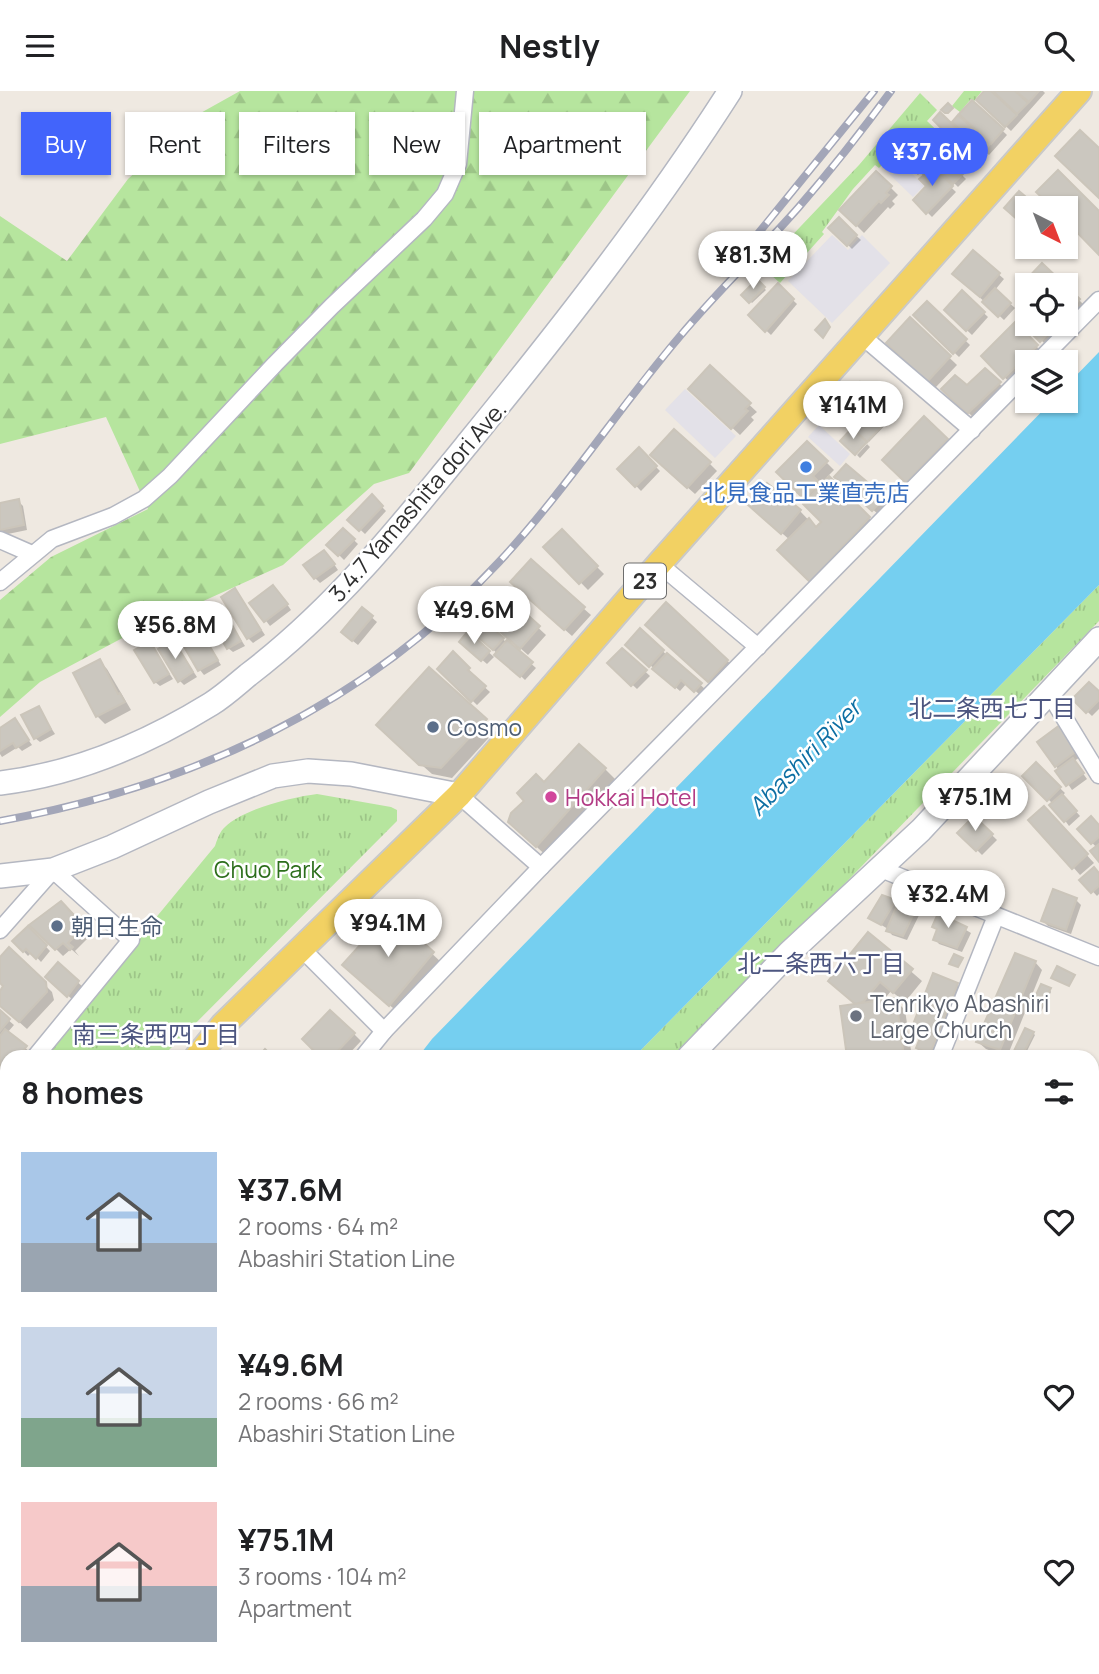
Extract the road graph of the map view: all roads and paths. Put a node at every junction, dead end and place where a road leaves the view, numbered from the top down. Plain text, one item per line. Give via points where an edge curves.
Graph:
1 (465, 91) edge
2 (730, 91) edge
3 (1079, 91) edge
4 (1099, 300) edge
5 (862, 335) junction
6 (1050, 350) edge
7 (1015, 385) edge
8 (972, 430) junction
9 (0, 540) edge
10 (32, 554) junction
11 (659, 564) junction
12 (0, 582) edge
13 (1099, 639) edge
14 (758, 647) junction
15 (1048, 691) junction
16 (1099, 775) edge
17 (0, 783) edge
18 (459, 795) junction
19 (541, 867) junction
20 (881, 869) junction
21 (53, 870) junction
22 (0, 876) edge
23 (996, 916) junction
24 (0, 930) edge
25 (302, 949) junction
26 (1099, 957) edge
27 (384, 1031) junction
28 (41, 1050) edge
29 (203, 1050) edge
30 (369, 1050) edge
31 (697, 1050) edge
32 (943, 1050) edge

1 - 10 street via 458,164 444,194 424,219 331,306 144,499 52,539
2 - 17 street, 3.4.7 Yamashita dori Ave. via 701,137 516,385 435,485 317,617 212,703 150,738 93,763
3 - 5 main road, 23
4 - 6 street
5 - 8 street
5 - 11 main road, 23
7 - 8 street
8 - 14 street
9 - 10 street
10 - 12 street
11 - 14 street
11 - 18 main road, 23
13 - 15 street
14 - 19 street
15 - 16 street
15 - 20 street
18 - 19 street
18 - 21 street via 351,774 308,771 273,776
18 - 25 main road, 23
19 - 27 street
20 - 23 street
20 - 31 street via 789,953
21 - 22 street
21 - 24 street
21 - 28 street via 131,940
23 - 26 street
23 - 32 street
25 - 27 street
25 - 29 main road, 23
27 - 30 street

